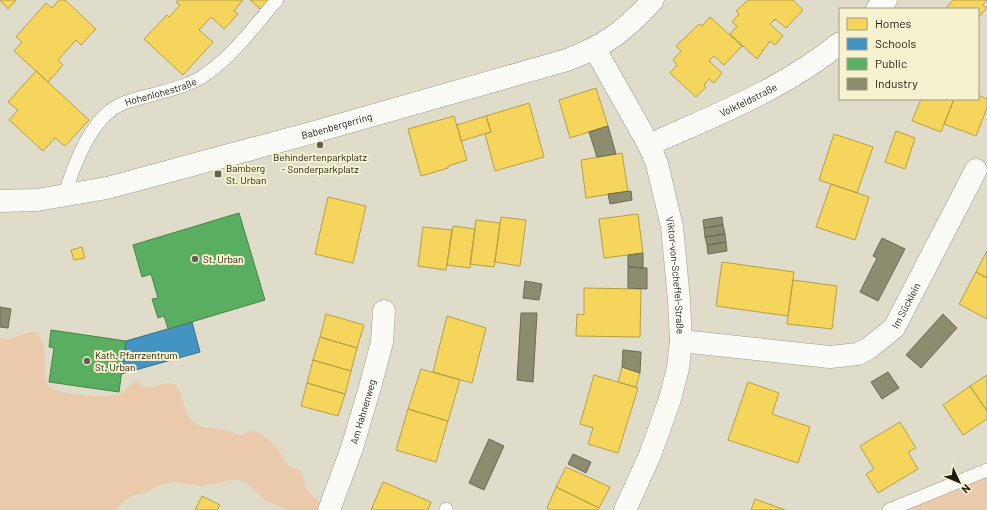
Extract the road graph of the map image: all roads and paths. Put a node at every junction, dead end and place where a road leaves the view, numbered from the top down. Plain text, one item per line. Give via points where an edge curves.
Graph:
1 (277, 0) edge
2 (653, 0) edge
3 (886, 0) edge
4 (878, 8) edge
5 (839, 44) edge
6 (595, 49) junction
7 (649, 145) junction
8 (976, 170) dead end
9 (65, 196) junction
10 (0, 201) edge
11 (384, 311) dead end
12 (681, 341) junction
13 (987, 470) edge
14 (329, 510) edge
15 (625, 510) edge
16 (889, 510) edge

1 - 9 lane, Hohenlohestraße via 224,60 206,75 189,84 121,104 110,111 95,128 83,149
2 - 6 street, Babenbergerring via 618,34
3 - 4 street
5 - 7 street, Volkfeldstraße via 758,96
6 - 7 street, Viktor-von-Scheffel-Straße
6 - 9 street, Babenbergerring via 567,60 318,131 107,188
7 - 12 street, Viktor-von-Scheffel-Straße via 657,164 672,228
8 - 12 street, Im Sücklein via 894,328 869,348 858,354 830,357
9 - 10 street, Babenbergerring
11 - 14 street, Am Hahnenweg via 382,342 370,387 352,448
12 - 15 street, Viktor-von-Scheffel-Straße via 678,368 670,399 650,455
13 - 16 lane

